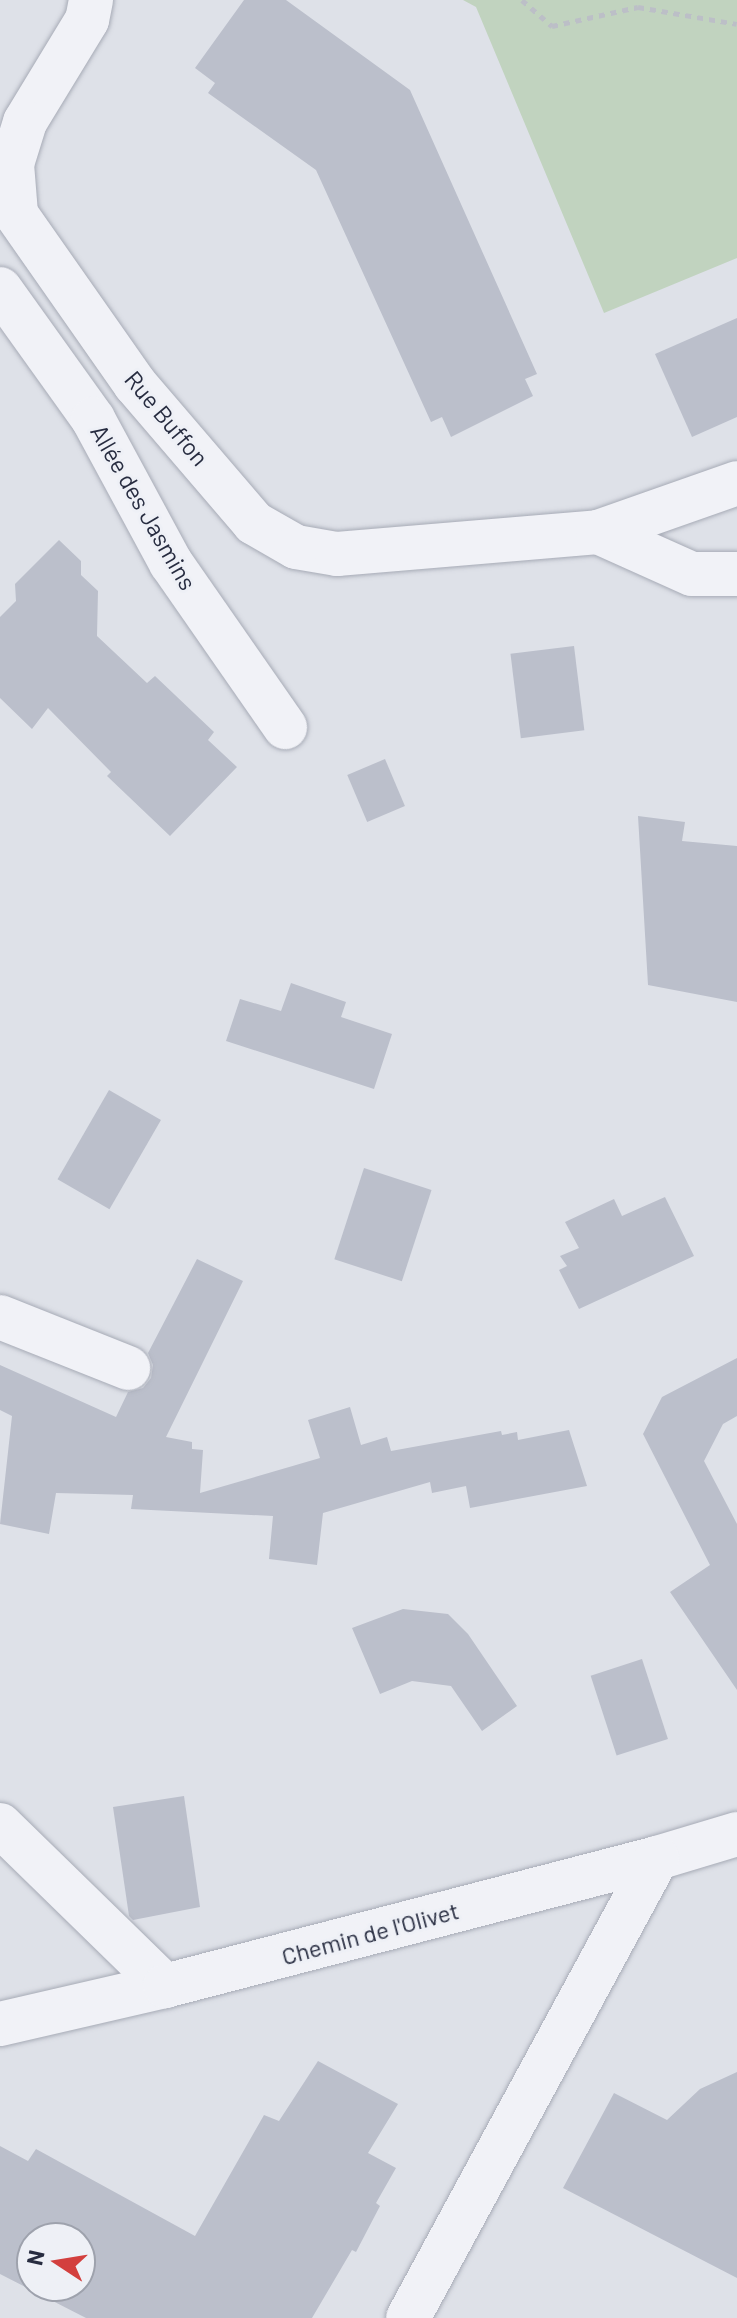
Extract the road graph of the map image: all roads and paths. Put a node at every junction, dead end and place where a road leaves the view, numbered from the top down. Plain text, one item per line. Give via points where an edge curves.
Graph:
1 (91, 0) edge
2 (522, 0) edge
3 (737, 24) edge
4 (0, 289) edge
5 (737, 483) edge
6 (598, 532) junction
7 (737, 574) edge
8 (285, 727) dead end
9 (0, 1317) edge
10 (128, 1368) dead end
11 (0, 1825) edge
12 (737, 1834) edge
13 (657, 1858) junction
14 (165, 1986) junction
15 (0, 2024) edge
16 (408, 2318) edge

1 - 6 street, Rue Buffon via 87,20 25,122 12,164 16,214 135,384 254,523 296,547 337,554
2 - 3 path via 552,26 638,7
4 - 8 street, Allée des Jasmins via 93,419 171,563
5 - 6 street, Rue Buffon
6 - 7 street, Rue Buffon via 692,574
9 - 10 street
11 - 14 street
12 - 13 street, Chemin de l'Olivet
13 - 14 street, Chemin de l'Olivet
13 - 16 street
14 - 15 street, Chemin de l'Olivet

